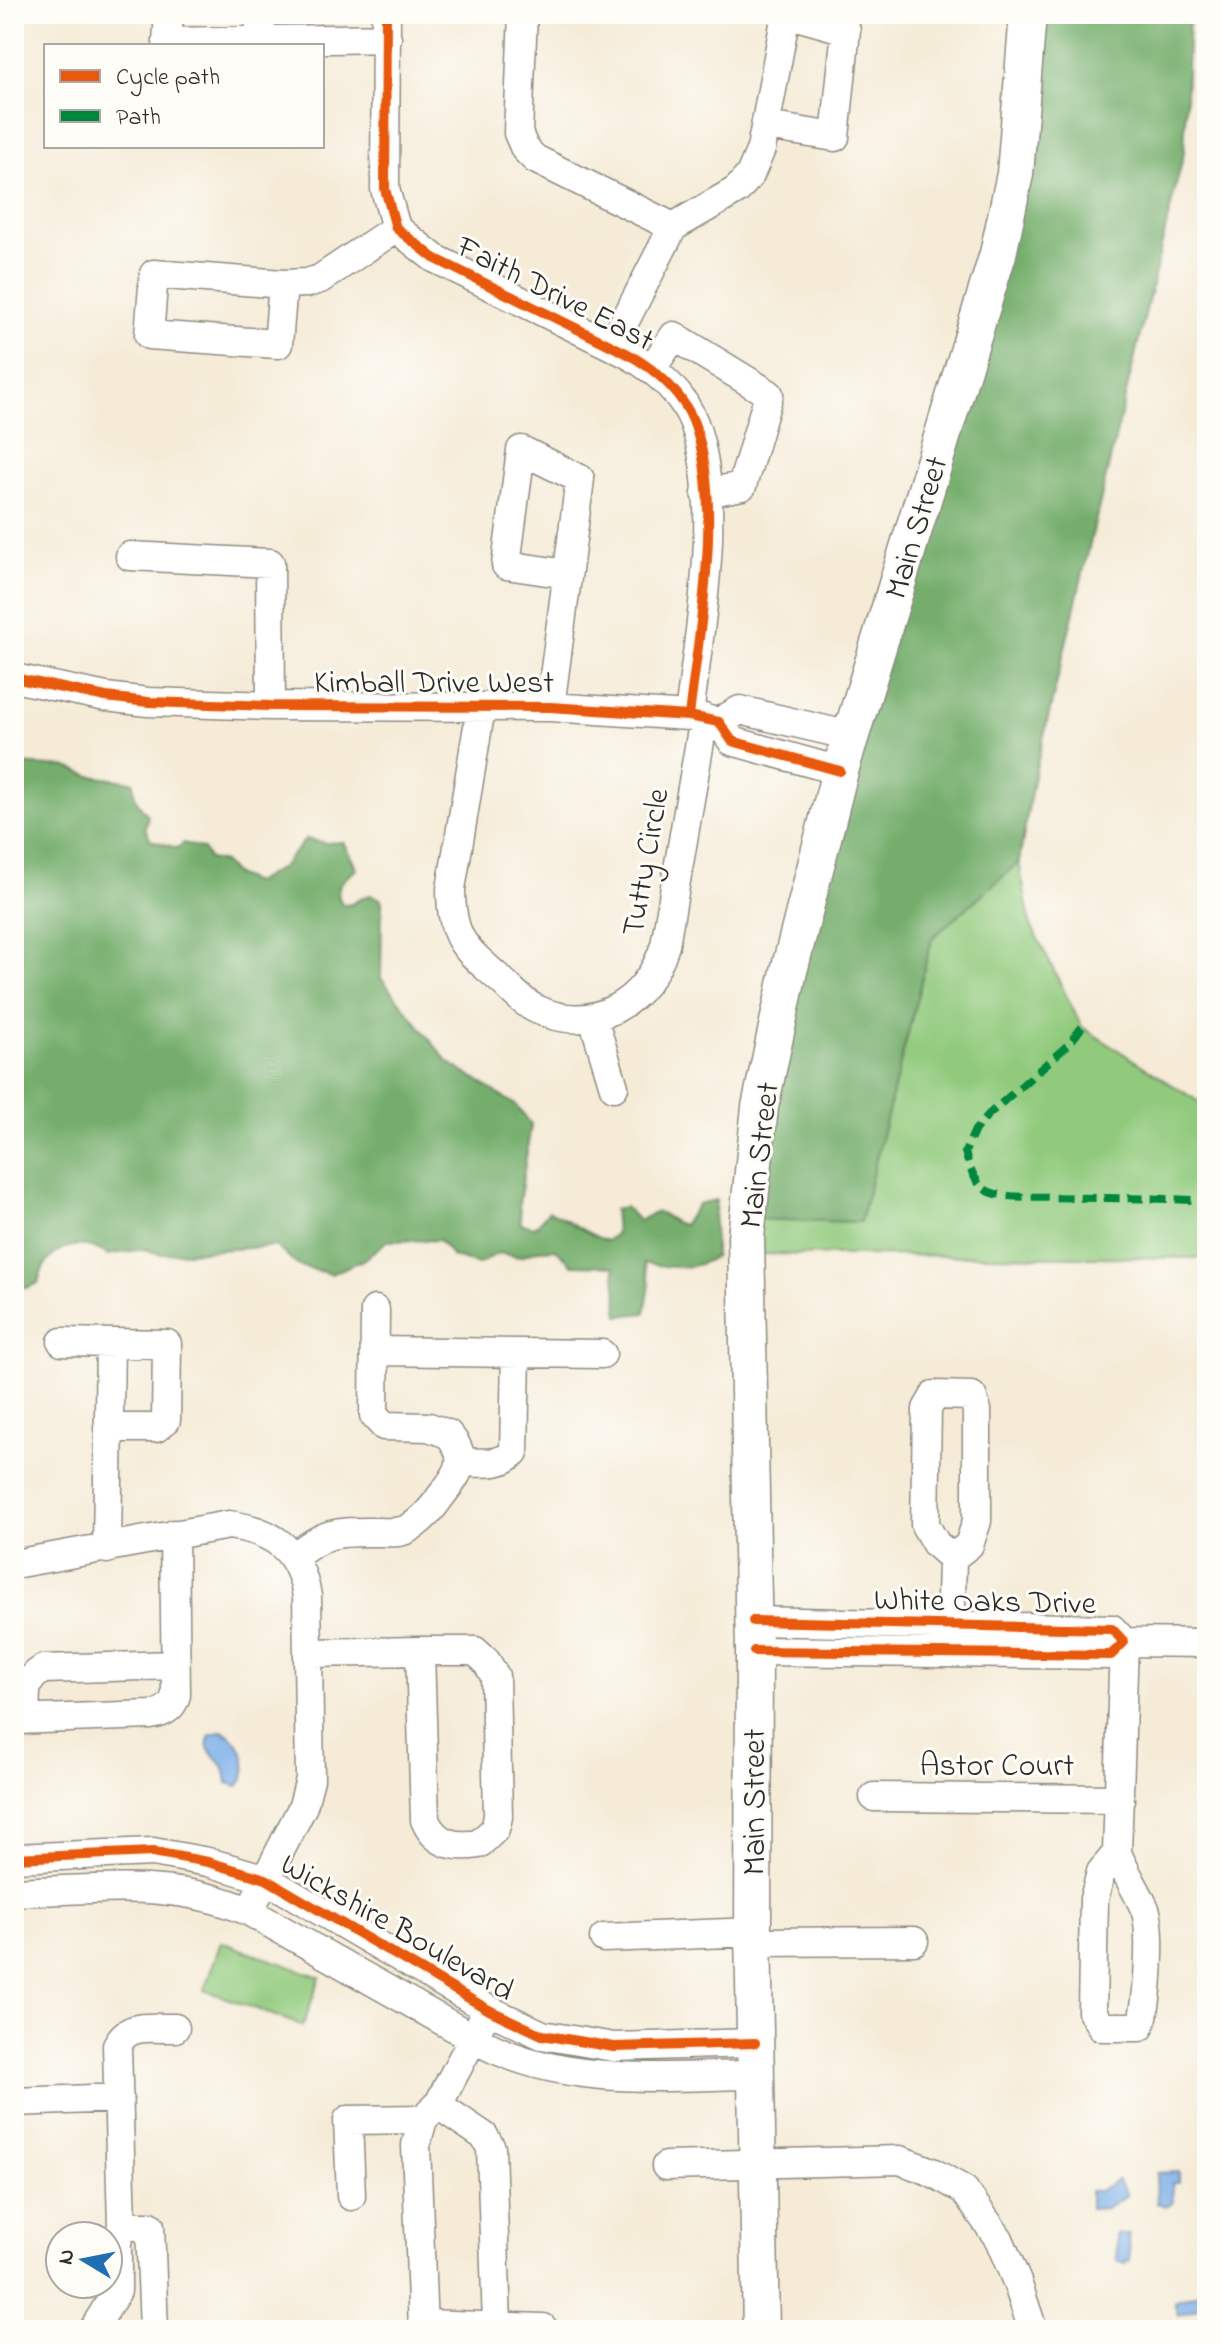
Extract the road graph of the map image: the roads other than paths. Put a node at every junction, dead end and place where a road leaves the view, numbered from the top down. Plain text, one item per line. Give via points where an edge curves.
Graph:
1 (169, 14) edge
2 (523, 14) edge
3 (788, 14) edge
4 (1028, 14) edge
5 (386, 26) edge
6 (260, 28) edge
7 (766, 126) junction
8 (673, 227) junction
9 (396, 228) junction
10 (283, 284) junction
11 (612, 346) junction
12 (652, 368) junction
13 (706, 493) junction
14 (130, 556) dead end
15 (567, 574) dead end
16 (14, 678) edge
17 (271, 706) junction
18 (550, 707) junction
19 (481, 708) junction
20 (704, 718) junction
21 (851, 736) junction
22 (840, 771) junction
23 (593, 1018) junction
24 (614, 1087) dead end
25 (375, 1310) dead end
26 (62, 1342) dead end
27 (110, 1343) junction
28 (375, 1351) junction
29 (516, 1353) junction
30 (602, 1354) dead end
31 (108, 1428) junction
32 (460, 1462) junction
33 (174, 1534) junction
34 (107, 1549) junction
35 (294, 1557) junction
36 (952, 1558) junction
37 (14, 1564) edge
38 (753, 1636) junction
39 (950, 1639) junction
40 (1124, 1642) junction
41 (1207, 1643) edge
42 (420, 1651) junction
43 (308, 1653) junction
44 (175, 1665) junction
45 (20, 1720) edge
46 (874, 1797) dead end
47 (1120, 1799) junction
48 (1117, 1853) junction
49 (14, 1858) edge
50 (266, 1879) junction
51 (14, 1892) edge
52 (250, 1912) junction
53 (753, 1937) junction
54 (604, 1938) dead end
55 (914, 1941) dead end
56 (489, 2010) junction
57 (175, 2028) dead end
58 (473, 2038) junction
59 (755, 2059) junction
60 (119, 2098) junction
61 (14, 2102) edge
62 (430, 2112) junction
63 (757, 2163) junction
64 (666, 2166) dead end
65 (351, 2196) dead end
66 (122, 2220) edge
67 (124, 2226) edge
68 (111, 2300) edge
69 (497, 2326) junction
70 (423, 2327) edge
71 (543, 2328) edge
72 (93, 2330) edge
73 (154, 2330) edge
74 (761, 2330) edge
75 (1033, 2330) edge

1 - 6 street via 167,42
2 - 8 street via 518,133 525,149 535,159
3 - 7 street
3 - 7 street via 846,30 835,137
4 - 21 main road, Main Street via 1015,174 998,254
5 - 6 street
5 - 9 street via 385,189
7 - 8 street via 750,175 737,190
8 - 11 street
9 - 10 street via 320,279
9 - 11 street, Faith Drive East via 434,258
10 - 10 street via 154,274 149,335 278,344
11 - 12 street, Faith Drive East
12 - 13 street, Faith Drive East via 694,423
12 - 13 street via 674,336 769,394 742,486
13 - 20 street, Faith Drive East
14 - 17 street via 270,563
15 - 18 street
16 - 17 street, Kimball Drive West via 148,702
17 - 19 street, Kimball Drive West
18 - 19 street, Kimball Drive West
18 - 20 street, Kimball Drive West
19 - 23 street via 451,889 457,936 532,1007 573,1019
20 - 21 street, Kimball Drive West via 740,710
20 - 22 street via 732,741
20 - 23 street, Tutty Circle via 660,963 637,995
21 - 22 main road, Main Street
22 - 38 main road, Main Street via 760,1107 748,1219
23 - 24 street
25 - 28 street
26 - 27 street
27 - 31 street
27 - 31 street via 167,1344 166,1420 156,1428
28 - 29 street
28 - 32 street via 378,1422 440,1429 454,1440
29 - 30 street
29 - 32 street via 514,1452 498,1462
31 - 34 street
32 - 35 street via 452,1485 409,1528 326,1535
33 - 34 street
33 - 35 street via 247,1527 271,1536
33 - 44 street
34 - 37 street
35 - 43 street via 307,1596
36 - 36 street via 925,1525 927,1409 935,1395 972,1396 977,1410 977,1521 969,1545
36 - 39 street
38 - 39 street, White Oaks Drive
38 - 53 main road, Main Street
39 - 40 street, White Oaks Drive via 1111,1655
40 - 41 street, White Oaks Drive
40 - 47 street, Astor Court
42 - 42 street via 475,1651 495,1676 499,1809 495,1829 479,1844 439,1840 425,1820
42 - 43 street
43 - 50 street via 308,1792
44 - 45 street via 43,1669 26,1687
44 - 45 street via 174,1703 160,1714
46 - 47 street, Astor Court
47 - 48 street, Astor Court
48 - 48 street, Astor Court via 1101,1872 1094,1899 1092,2012 1102,2027 1140,2027 1146,2012 1148,1925
49 - 50 street, Wickshire Boulevard via 153,1852
50 - 52 street
50 - 56 street, Wickshire Boulevard
51 - 52 street, Wickshire Boulevard via 151,1888 197,1893
52 - 58 street, Wickshire Boulevard
53 - 54 street
53 - 55 street
53 - 59 main road, Main Street
56 - 58 street
56 - 59 street, Wickshire Boulevard via 542,2035 585,2044
57 - 60 street via 129,2030 121,2036
58 - 59 street, Wickshire Boulevard via 522,2060 574,2073 623,2076
58 - 62 street
59 - 63 main road, Main Street
60 - 61 street
60 - 66 street
62 - 65 street via 348,2120
62 - 69 street via 484,2136 491,2148
62 - 70 street via 416,2145
63 - 64 street
63 - 74 main road, Main Street
63 - 75 street via 900,2160 964,2190 999,2239
67 - 73 street via 150,2226
68 - 72 street
69 - 70 street
69 - 71 street

